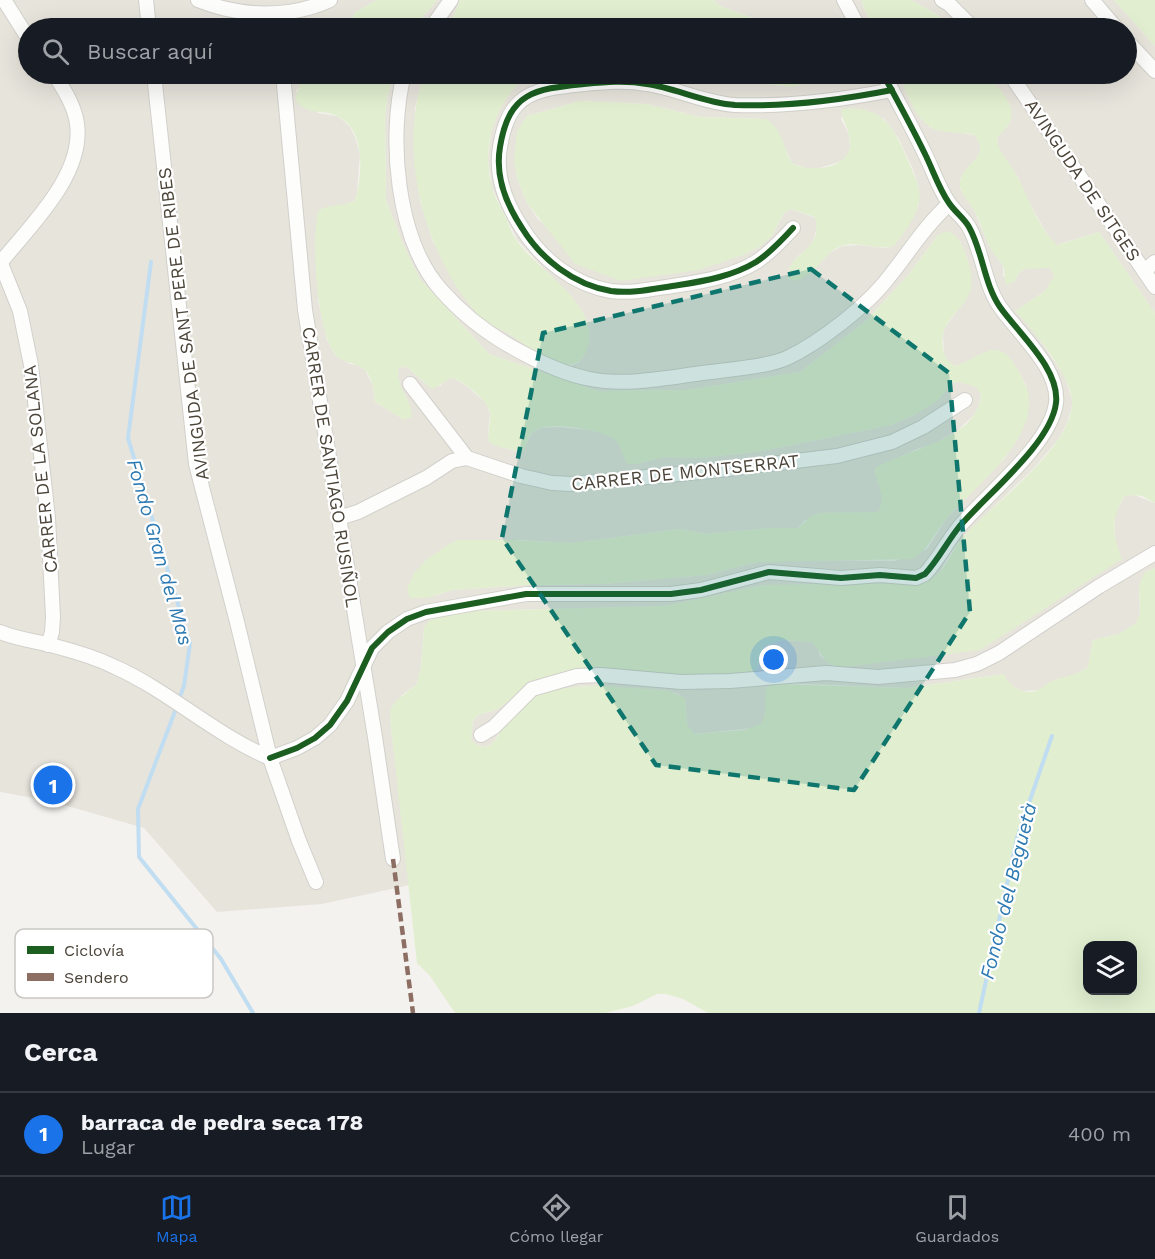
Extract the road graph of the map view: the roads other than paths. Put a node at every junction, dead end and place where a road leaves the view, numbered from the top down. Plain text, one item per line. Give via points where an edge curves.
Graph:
1 (4, 0) edge
2 (146, 0) edge
3 (198, 0) edge
4 (330, 0) edge
5 (451, 0) edge
6 (844, 0) edge
7 (1092, 0) edge
8 (947, 1) edge
9 (215, 3) edge
10 (278, 14) junction
11 (148, 18) edge
12 (279, 18) edge
13 (438, 18) edge
14 (854, 18) edge
15 (963, 18) edge
16 (1107, 18) edge
17 (18, 22) edge
18 (1137, 52) edge
19 (1155, 71) edge
20 (60, 84) edge
21 (155, 84) edge
22 (284, 84) edge
23 (402, 84) edge
24 (593, 84) edge
25 (649, 84) edge
26 (889, 84) edge
27 (1017, 84) edge
28 (892, 90) junction
29 (949, 204) junction
30 (793, 228) dead end
31 (0, 262) edge
32 (1155, 262) edge
33 (1143, 271) junction
34 (1155, 287) edge
35 (410, 384) dead end
36 (965, 400) dead end
37 (467, 458) junction
38 (339, 518) junction
39 (1155, 553) edge
40 (0, 632) edge
41 (48, 645) junction
42 (363, 666) junction
43 (481, 735) dead end
44 (270, 758) junction
45 (393, 859) dead end
46 (316, 882) dead end

1 - 17 street
2 - 11 street
3 - 9 street
4 - 10 street
5 - 13 street
6 - 14 street
7 - 16 street
8 - 15 street
9 - 10 street via 253,13
10 - 12 street
18 - 19 street
20 - 31 street via 77,123 72,168
21 - 44 street, AVINGUDA DE SANT PERE DE RIBES via 196,464
22 - 38 street, CARRER DE SANTIAGO RUSIÑOL via 305,310
23 - 29 street via 396,166 410,228 422,260 440,289 496,338 548,366 590,379 638,380 784,360 837,325 872,295 933,218
24 - 30 street via 547,88 518,104 501,139 499,154 502,186 510,209 529,239 568,276 613,291 707,280 757,261
25 - 28 street via 731,105 772,105
26 - 28 street
27 - 33 street, AVINGUDA DE SITGES
28 - 29 street
29 - 42 street via 969,226 998,305 1043,360 1056,390 1056,402 1046,429 1021,464 957,529 925,574 916,578 840,578 770,572 671,594 559,593 505,597 407,619 372,648
31 - 41 street, CARRER DE LA SOLANA via 20,311 40,429 53,616
32 - 33 street
33 - 34 street, AVINGUDA DE SITGES
35 - 37 street
36 - 37 street, CARRER DE MONTSERRAT via 891,442 837,456 770,465 572,484 521,476
37 - 38 street via 452,461 426,478
38 - 42 street, CARRER DE SANTIAGO RUSIÑOL
39 - 43 street via 999,653 955,670 878,677 825,673 681,682 577,676 532,689
40 - 41 street
41 - 44 street via 116,667 242,746
42 - 44 street via 347,701 330,725 297,748
42 - 45 street, CARRER DE SANTIAGO RUSIÑOL
44 - 46 street, AVINGUDA DE SANT PERE DE RIBES

